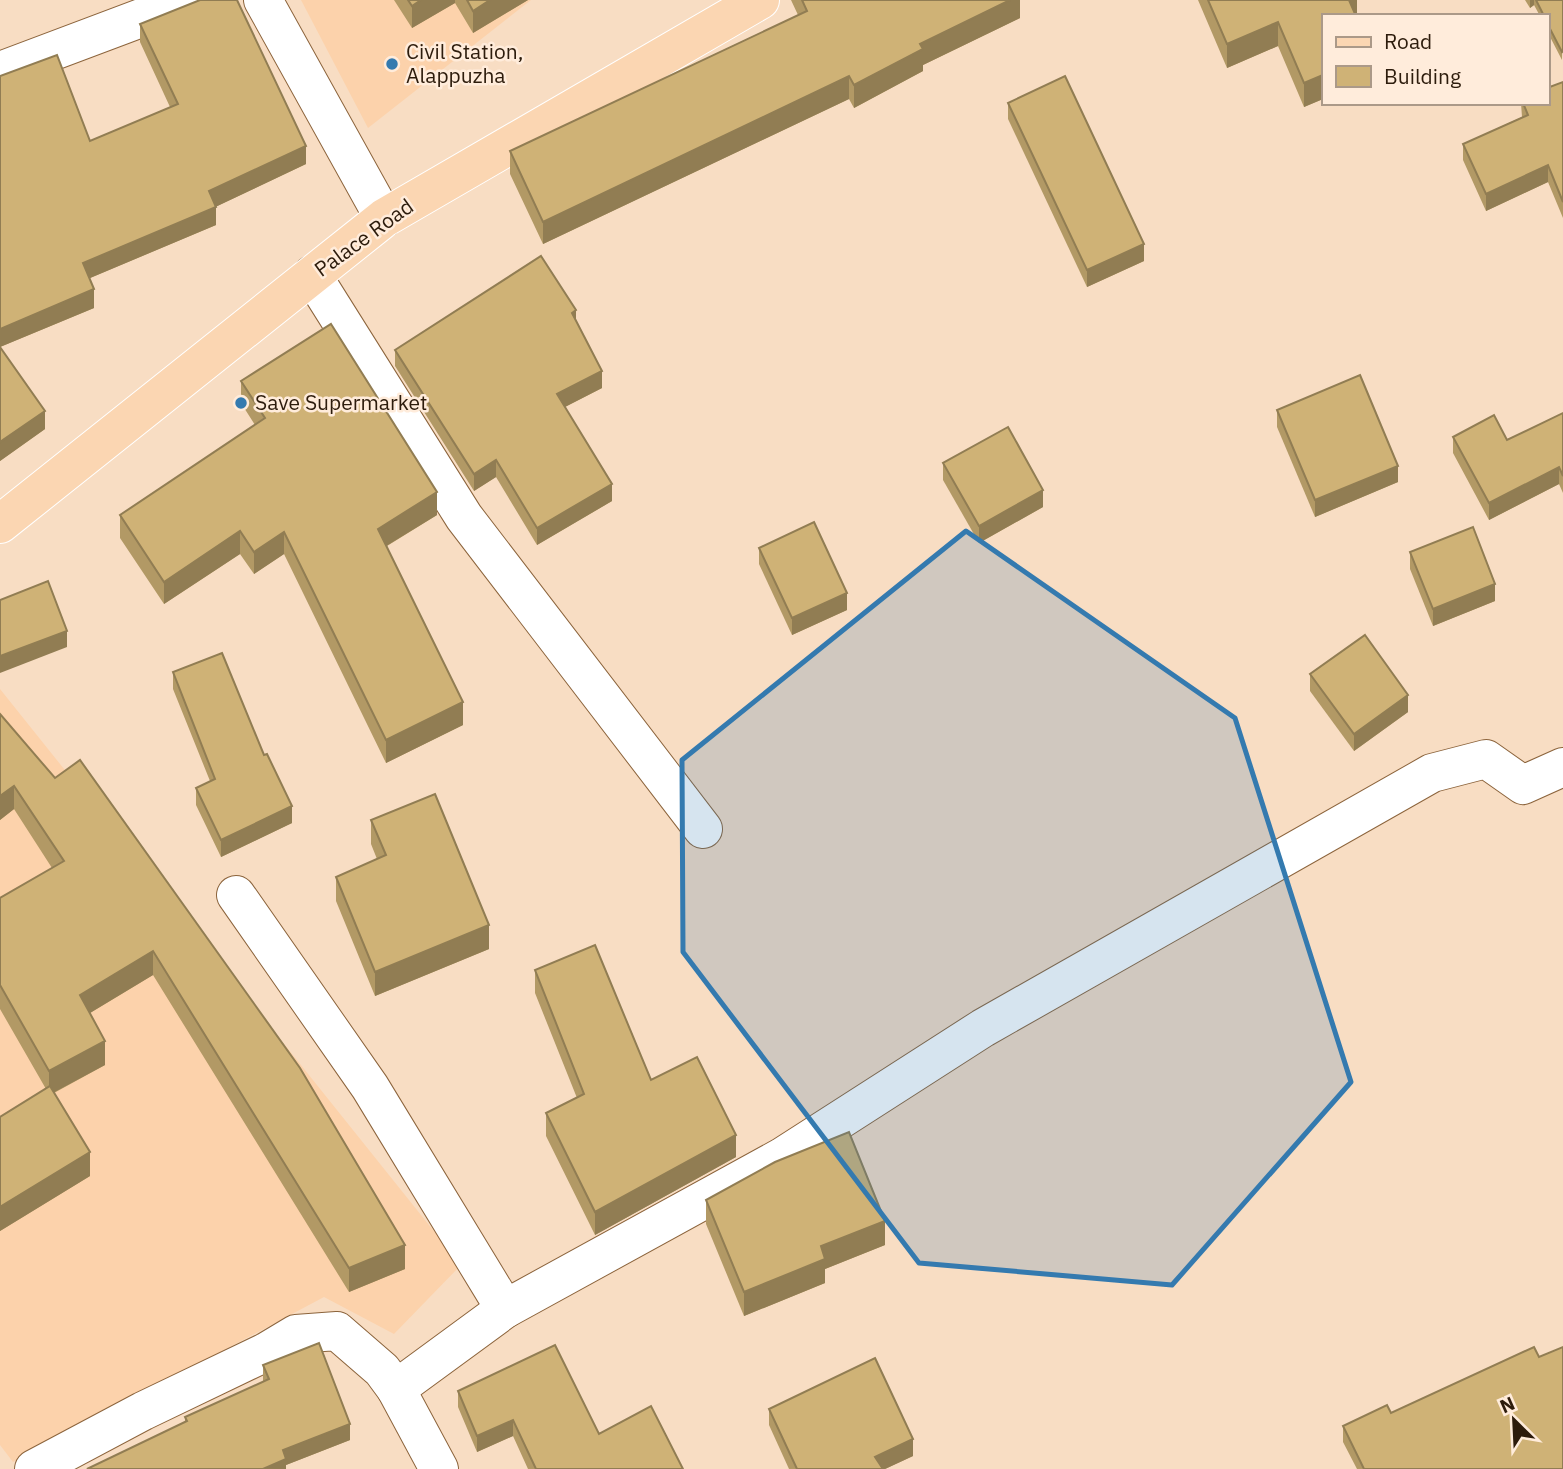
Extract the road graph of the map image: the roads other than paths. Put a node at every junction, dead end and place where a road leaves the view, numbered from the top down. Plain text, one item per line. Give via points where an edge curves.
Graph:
1 (189, 0) edge
2 (263, 0) edge
3 (760, 0) edge
4 (0, 71) edge
5 (384, 218) junction
6 (312, 275) junction
7 (0, 524) edge
8 (1563, 767) edge
9 (703, 829) dead end
10 (236, 895) dead end
11 (505, 1309) junction
12 (396, 1388) junction
13 (34, 1469) edge
14 (439, 1469) edge

1 - 4 street
2 - 5 street
3 - 5 main road, Palace Road
5 - 6 main road, Palace Road
6 - 7 main road, Palace Road
6 - 9 street via 464,517
8 - 11 street via 1523,785 1486,759 1432,773 983,1028 782,1157
10 - 11 street via 370,1087
11 - 12 street
12 - 13 street via 337,1331 296,1334
12 - 14 street

